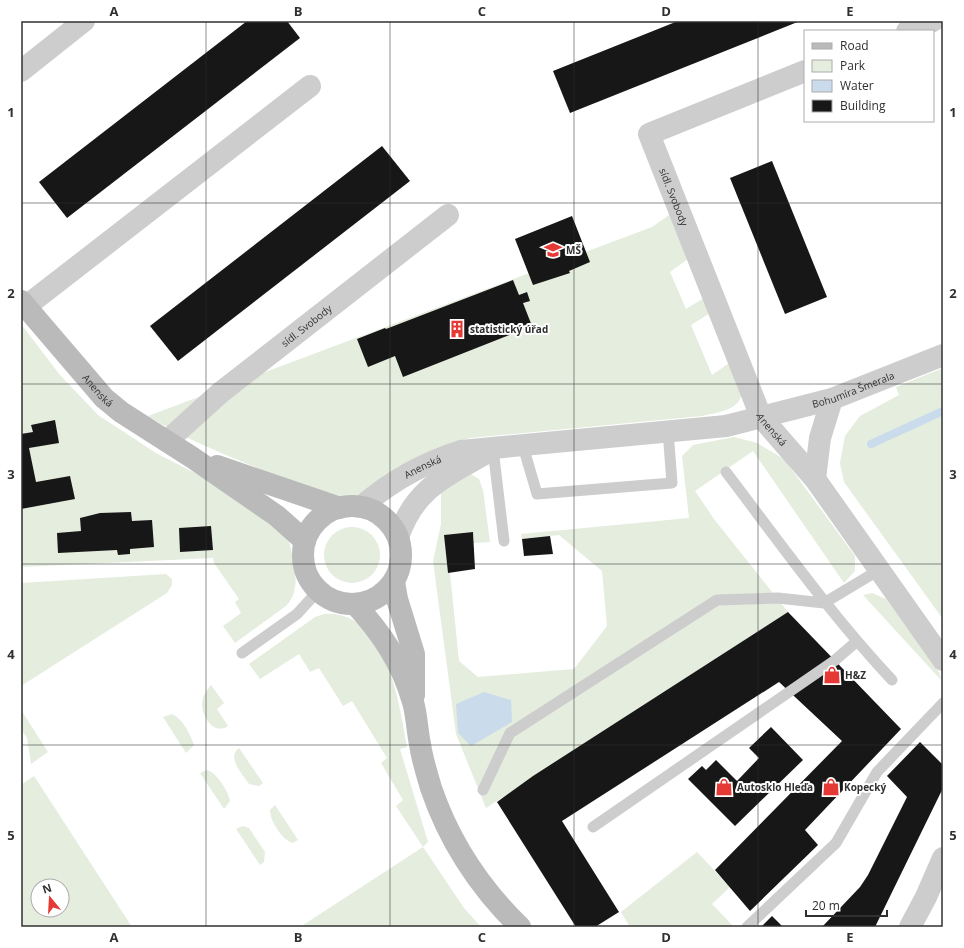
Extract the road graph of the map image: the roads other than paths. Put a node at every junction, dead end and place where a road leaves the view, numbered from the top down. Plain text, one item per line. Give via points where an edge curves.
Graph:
1 (84, 21) edge
2 (933, 21) edge
3 (909, 30) edge
4 (21, 71) edge
5 (804, 71) edge
6 (310, 86) dead end
7 (448, 215) dead end
8 (23, 304) edge
9 (943, 355) edge
10 (832, 399) junction
11 (761, 417) junction
12 (668, 431) junction
13 (167, 442) junction
14 (523, 446) junction
15 (493, 449) junction
16 (193, 458) junction
17 (726, 472) dead end
18 (815, 479) junction
19 (361, 507) junction
20 (340, 508) junction
21 (398, 538) junction
22 (305, 541) junction
23 (504, 541) dead end
24 (879, 570) junction
25 (394, 582) junction
26 (318, 591) junction
27 (824, 603) junction
28 (355, 604) junction
29 (856, 642) junction
30 (242, 653) dead end
31 (943, 660) edge
32 (892, 680) dead end
33 (413, 702) junction
34 (943, 703) edge
35 (483, 790) dead end
36 (593, 827) dead end
37 (943, 858) edge
38 (520, 927) edge
39 (747, 927) edge
40 (910, 927) edge

1 - 4 street
2 - 3 street
5 - 11 street, sídl. Svobody via 649,134
6 - 8 street
7 - 13 street, sídl. Svobody via 220,393
8 - 13 street, Anenská via 104,398 120,412
9 - 10 street, Bohumíra Šmerala
10 - 11 street, Bohumíra Šmerala
10 - 18 street via 820,438
11 - 12 street, Anenská via 726,426
11 - 18 street, Anenská
12 - 14 street, Anenská
12 - 14 lane via 672,483 536,494
13 - 16 street, Anenská
14 - 15 street, Anenská
15 - 19 street, Anenská via 460,451 429,462 404,474
15 - 21 street, Anenská via 438,481 422,494 407,516
15 - 23 lane
16 - 20 street, Anenská
16 - 22 street, Anenská via 277,516
17 - 27 lane
18 - 24 street, Anenská
19 - 20 street, Anenská
19 - 21 street, Anenská via 375,512 386,520
20 - 22 street, Anenská via 320,518 311,528
21 - 25 street, Anenská via 401,560
22 - 26 street, Anenská via 305,570
24 - 27 lane
24 - 31 street, Anenská
25 - 28 street, Anenská via 373,600
25 - 33 street via 398,604 414,654
26 - 28 street, Anenská via 333,601
26 - 30 lane via 297,614
27 - 29 lane
27 - 35 lane via 778,598 717,600 510,733
28 - 33 street via 386,642
29 - 32 lane
29 - 36 lane via 839,657
33 - 38 street via 423,759 435,799 448,829 477,878
34 - 39 lane via 877,772 836,843
37 - 40 street

